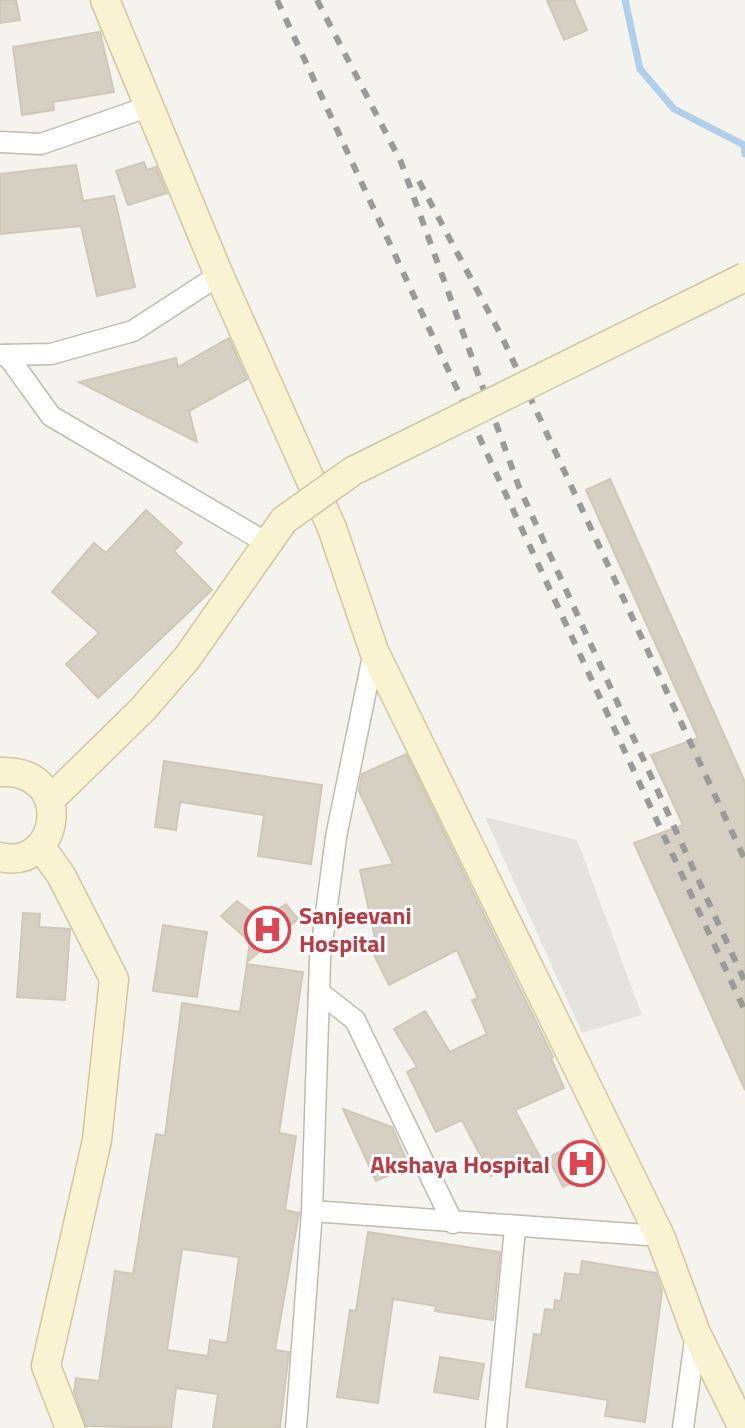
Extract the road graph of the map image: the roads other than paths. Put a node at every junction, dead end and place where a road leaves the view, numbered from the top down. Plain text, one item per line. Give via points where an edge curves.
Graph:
1 (105, 0) edge
2 (150, 106) junction
3 (0, 142) edge
4 (219, 275) junction
5 (745, 277) edge
6 (4, 355) edge
7 (267, 543) junction
8 (374, 651) junction
9 (0, 772) edge
10 (50, 800) junction
11 (40, 846) junction
12 (0, 857) edge
13 (319, 992) junction
14 (312, 1211) junction
15 (453, 1223) junction
16 (515, 1228) junction
17 (660, 1236) junction
18 (696, 1333) junction
19 (70, 1428) edge
20 (296, 1428) edge
21 (496, 1428) edge
22 (683, 1428) edge
23 (743, 1428) edge

1 - 2 street
2 - 3 street via 41,144
2 - 4 street
4 - 6 street via 133,331 51,354
4 - 8 street via 332,528
5 - 7 street, bridge via 353,471 284,520
6 - 7 street via 51,416
7 - 10 street via 187,658
8 - 13 street via 336,837
8 - 17 street
9 - 10 street via 36,780
10 - 11 street via 52,825
11 - 12 street via 18,858
11 - 19 street via 61,875 114,979 97,1140 46,1366
13 - 14 street
13 - 15 street via 355,1020
14 - 15 street
14 - 20 street
15 - 16 street
16 - 17 street
16 - 21 street
17 - 18 street
18 - 22 street
18 - 23 street

